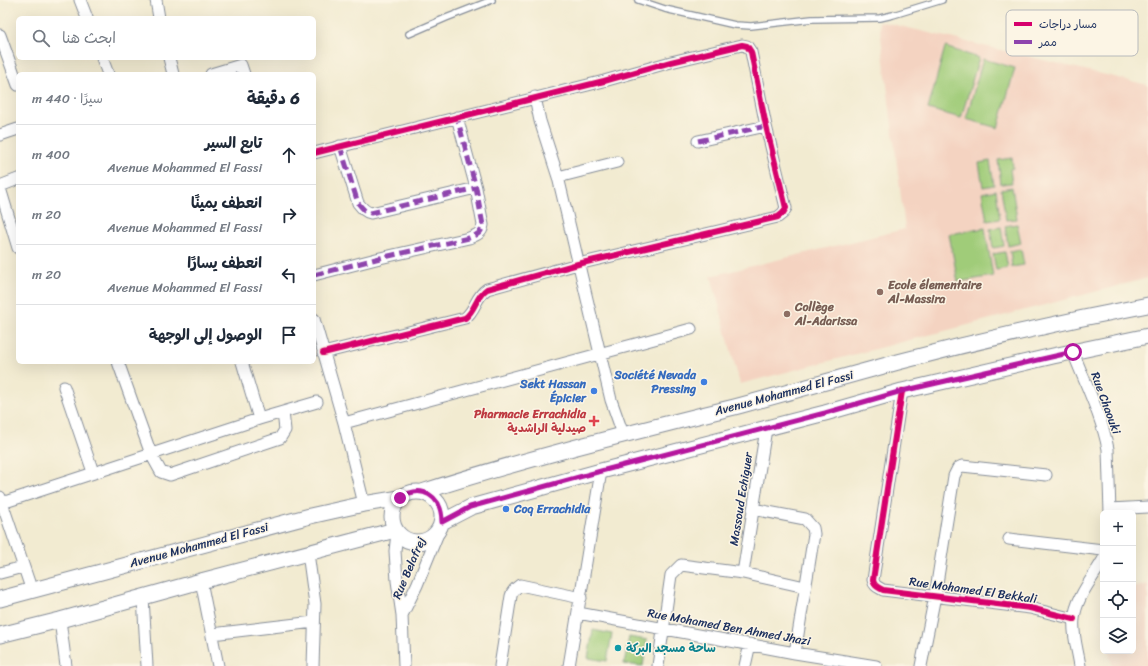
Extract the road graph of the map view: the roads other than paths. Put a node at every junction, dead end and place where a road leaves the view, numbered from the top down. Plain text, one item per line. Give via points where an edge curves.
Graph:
1 (80, 0) edge
2 (156, 0) edge
3 (492, 0) edge
4 (638, 0) edge
5 (942, 0) edge
6 (86, 16) edge
7 (159, 16) edge
8 (409, 34) dead end
9 (0, 35) edge
10 (103, 60) edge
11 (170, 60) edge
12 (107, 72) edge
13 (172, 72) edge
14 (218, 72) edge
15 (243, 72) edge
16 (16, 79) edge
17 (535, 98) junction
18 (457, 117) junction
19 (766, 126) junction
20 (16, 130) edge
21 (0, 135) edge
22 (698, 141) dead end
23 (340, 146) junction
24 (316, 152) edge
25 (617, 162) dead end
26 (558, 177) junction
27 (16, 180) edge
28 (0, 187) edge
29 (476, 188) junction
30 (16, 241) edge
31 (578, 264) junction
32 (316, 275) edge
33 (1148, 305) edge
34 (316, 326) edge
35 (691, 329) dead end
36 (1148, 336) edge
37 (1073, 352) junction
38 (323, 353) junction
39 (599, 353) junction
40 (119, 364) edge
41 (243, 364) edge
42 (64, 388) dead end
43 (902, 391) junction
44 (317, 402) dead end
45 (283, 412) junction
46 (259, 419) junction
47 (344, 423) junction
48 (766, 429) junction
49 (623, 434) junction
50 (151, 454) junction
51 (601, 471) junction
52 (93, 472) junction
53 (1046, 475) dead end
54 (422, 492) junction
55 (400, 498) junction
56 (1, 499) edge
57 (364, 504) junction
58 (1148, 507) edge
59 (753, 509) junction
60 (1110, 510) edge
61 (1120, 510) edge
62 (440, 526) junction
63 (396, 532) junction
64 (1009, 539) dead end
65 (1100, 550) edge
66 (308, 553) junction
67 (1100, 565) edge
68 (23, 567) junction
69 (0, 573) edge
70 (742, 573) junction
71 (201, 581) junction
72 (805, 586) junction
73 (32, 591) junction
74 (935, 596) junction
75 (143, 598) junction
76 (581, 598) junction
77 (0, 599) edge
78 (578, 613) junction
79 (402, 615) junction
80 (1074, 619) junction
81 (60, 620) junction
82 (314, 622) junction
83 (664, 629) junction
84 (212, 634) junction
85 (0, 635) edge
86 (750, 644) junction
87 (795, 653) junction
88 (66, 666) edge
89 (147, 666) edge
90 (218, 666) edge
91 (313, 666) edge
92 (404, 666) edge
93 (500, 666) edge
94 (569, 666) edge
95 (658, 666) edge
96 (745, 666) edge
97 (876, 666) edge
98 (921, 666) edge
99 (1080, 666) edge

1 - 6 street
2 - 7 street
3 - 8 lane
4 - 5 lane via 712,21 751,26 800,20 880,18
9 - 16 street
10 - 12 street
11 - 13 street
14 - 15 street via 241,65
17 - 18 street
17 - 19 street via 742,44 751,52
17 - 26 street
18 - 23 street
18 - 29 street
19 - 22 street
19 - 31 street via 786,208 782,215
20 - 21 street
23 - 24 street
23 - 29 street via 358,203 367,212 372,213
25 - 26 street
26 - 31 street
27 - 28 street
28 - 30 street
29 - 32 street via 483,225 477,235
31 - 38 street via 487,289 481,293 466,318
31 - 39 street
33 - 49 main road, Avenue Mohammed El Fassi via 984,340
34 - 38 street
35 - 39 street
36 - 37 main road
37 - 43 main road
37 - 60 street, Rue Chaouki via 1102,426 1108,449
38 - 47 street
39 - 47 street
39 - 49 street
40 - 50 street
41 - 46 street
42 - 52 street
43 - 48 main road
43 - 74 street, Rue Mohamed El Bekkali via 873,580 874,584 883,590
44 - 45 street
45 - 46 street
45 - 50 street via 285,430 280,438 170,475 161,472
46 - 50 street
47 - 57 street
48 - 51 main road
48 - 59 street, Massoud Echiguer
49 - 54 main road, Avenue Mohammed El Fassi
50 - 52 street
51 - 62 main road via 470,507
51 - 76 street
52 - 56 street
53 - 74 street, Rue Mohamed El Bekkali via 962,466 958,468 954,476
54 - 55 main road, Avenue Mohammed El Fassi via 406,494
54 - 62 main road via 438,503 442,512
55 - 57 main road, Avenue Mohammed El Fassi
55 - 63 main road via 394,505 392,514
56 - 68 street
57 - 73 main road, Avenue Mohammed El Fassi via 294,520
58 - 61 street
59 - 70 street, Massoud Echiguer
59 - 72 street via 805,520 813,528
62 - 63 main road via 433,537 418,543 406,540
62 - 79 street, Rue Belafrej
63 - 66 main road
63 - 79 street, Rue Belafrej via 397,581
64 - 65 street
66 - 71 main road
66 - 82 street via 315,604
67 - 80 street via 1087,585
68 - 69 street
68 - 73 street
70 - 72 street
70 - 83 street via 681,565 671,575
71 - 75 main road
71 - 84 street
72 - 87 street
73 - 77 main road, Avenue Mohammed El Fassi
74 - 80 street, Rue Mohamed El Bekkali via 1030,608
74 - 98 street, Rue Mohamed El Bekkali
75 - 81 main road
75 - 89 street
76 - 78 street
76 - 93 street via 520,585 511,596
78 - 83 street, Rue Mohamed Ben Ahmed Jhazi
78 - 94 street
79 - 92 street, Rue Belafrej
80 - 99 street
81 - 85 main road
81 - 88 street
82 - 84 street
82 - 91 street
83 - 86 street, Rue Mohamed Ben Ahmed Jhazi
83 - 95 street
84 - 90 street
86 - 87 street, Rue Mohamed Ben Ahmed Jhazi
86 - 96 street
87 - 97 street, Rue Mohamed Ben Ahmed Jhazi

